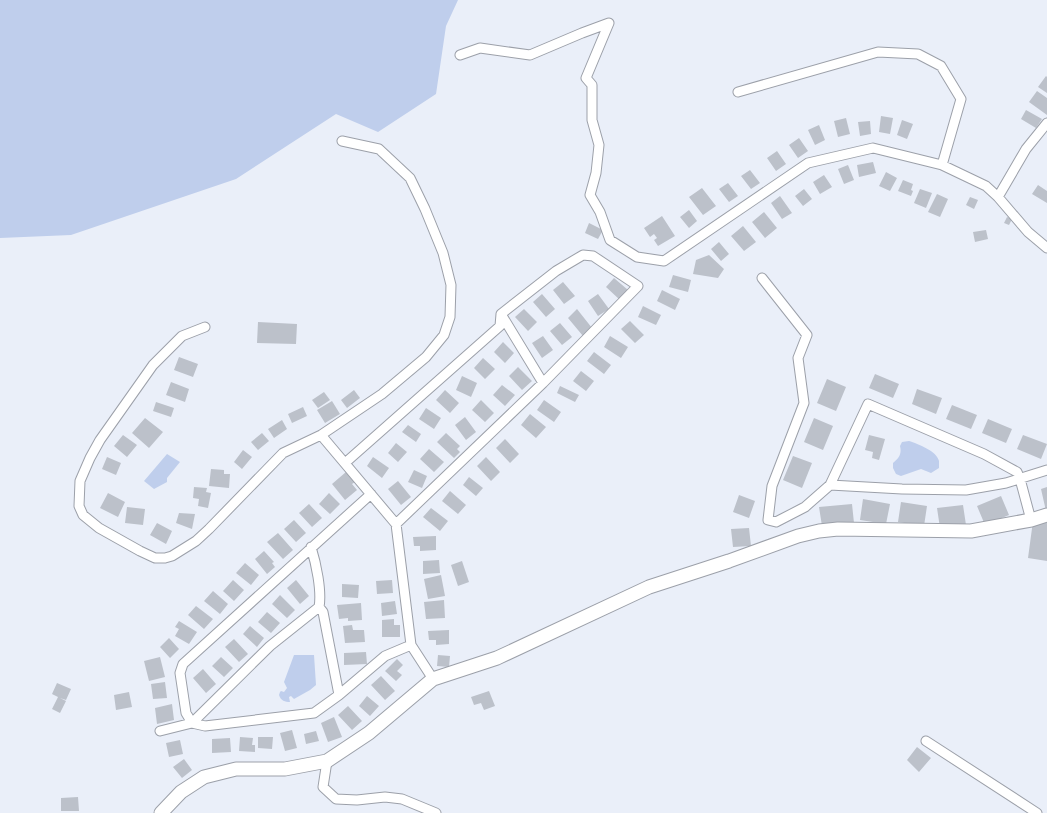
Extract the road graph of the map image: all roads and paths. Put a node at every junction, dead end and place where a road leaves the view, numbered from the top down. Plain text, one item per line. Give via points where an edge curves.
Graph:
1 (460, 55) dead end
2 (738, 92) dead end
3 (1047, 123) edge
4 (342, 141) dead end
5 (942, 165) junction
6 (998, 197) junction
7 (1047, 248) edge
8 (762, 278) dead end
9 (501, 314) junction
10 (205, 326) dead end
11 (543, 383) junction
12 (321, 435) junction
13 (345, 463) junction
14 (1047, 470) edge
15 (1020, 479) junction
16 (830, 485) junction
17 (370, 494) junction
18 (1047, 515) edge
19 (1031, 520) junction
20 (396, 524) junction
21 (311, 547) junction
22 (319, 607) junction
23 (411, 645) junction
24 (433, 679) junction
25 (339, 695) junction
26 (192, 723) junction
27 (160, 731) dead end
28 (926, 741) dead end
29 (328, 761) junction
30 (161, 813) edge
31 (436, 813) edge
32 (1037, 813) edge

1 - 5 street via 480,48 530,55 609,23 586,78 592,85 592,120 599,145 596,173 590,195 600,212 610,240 637,257 664,261 808,163 873,148
2 - 5 street via 878,52 918,54 941,66 961,99
3 - 6 street via 1026,149
4 - 12 street via 379,149 410,178 443,253 451,285 450,317 444,335 426,357 382,394
5 - 6 street via 986,186
6 - 7 street via 1028,232
8 - 16 street via 807,335 798,358 804,403 772,486 768,520 776,522 805,507
9 - 11 street
9 - 11 street via 556,271 583,255 594,256 638,286
9 - 13 street via 500,326
10 - 12 street via 182,336 153,365 100,440 80,481 79,506 83,515 99,528 155,558 172,556 196,541 209,529 283,453
11 - 20 street
12 - 13 street
13 - 17 street
14 - 15 street
15 - 16 street via 966,490
15 - 16 street via 1017,472 984,454 868,404
15 - 19 street
17 - 20 street
17 - 21 street
18 - 19 main road
19 - 24 main road via 971,531 838,529 798,536 650,587 497,658
20 - 23 street
21 - 22 street via 316,564
21 - 26 street via 183,664 180,673 186,713
22 - 25 street via 323,612
22 - 26 street via 270,646
23 - 24 street
23 - 25 street via 385,656
24 - 29 main road via 369,733
25 - 26 street via 314,713 205,726
26 - 27 street
28 - 32 street
29 - 30 main road via 285,769 236,769 204,777 181,792
29 - 31 street via 323,787 336,799 402,799

